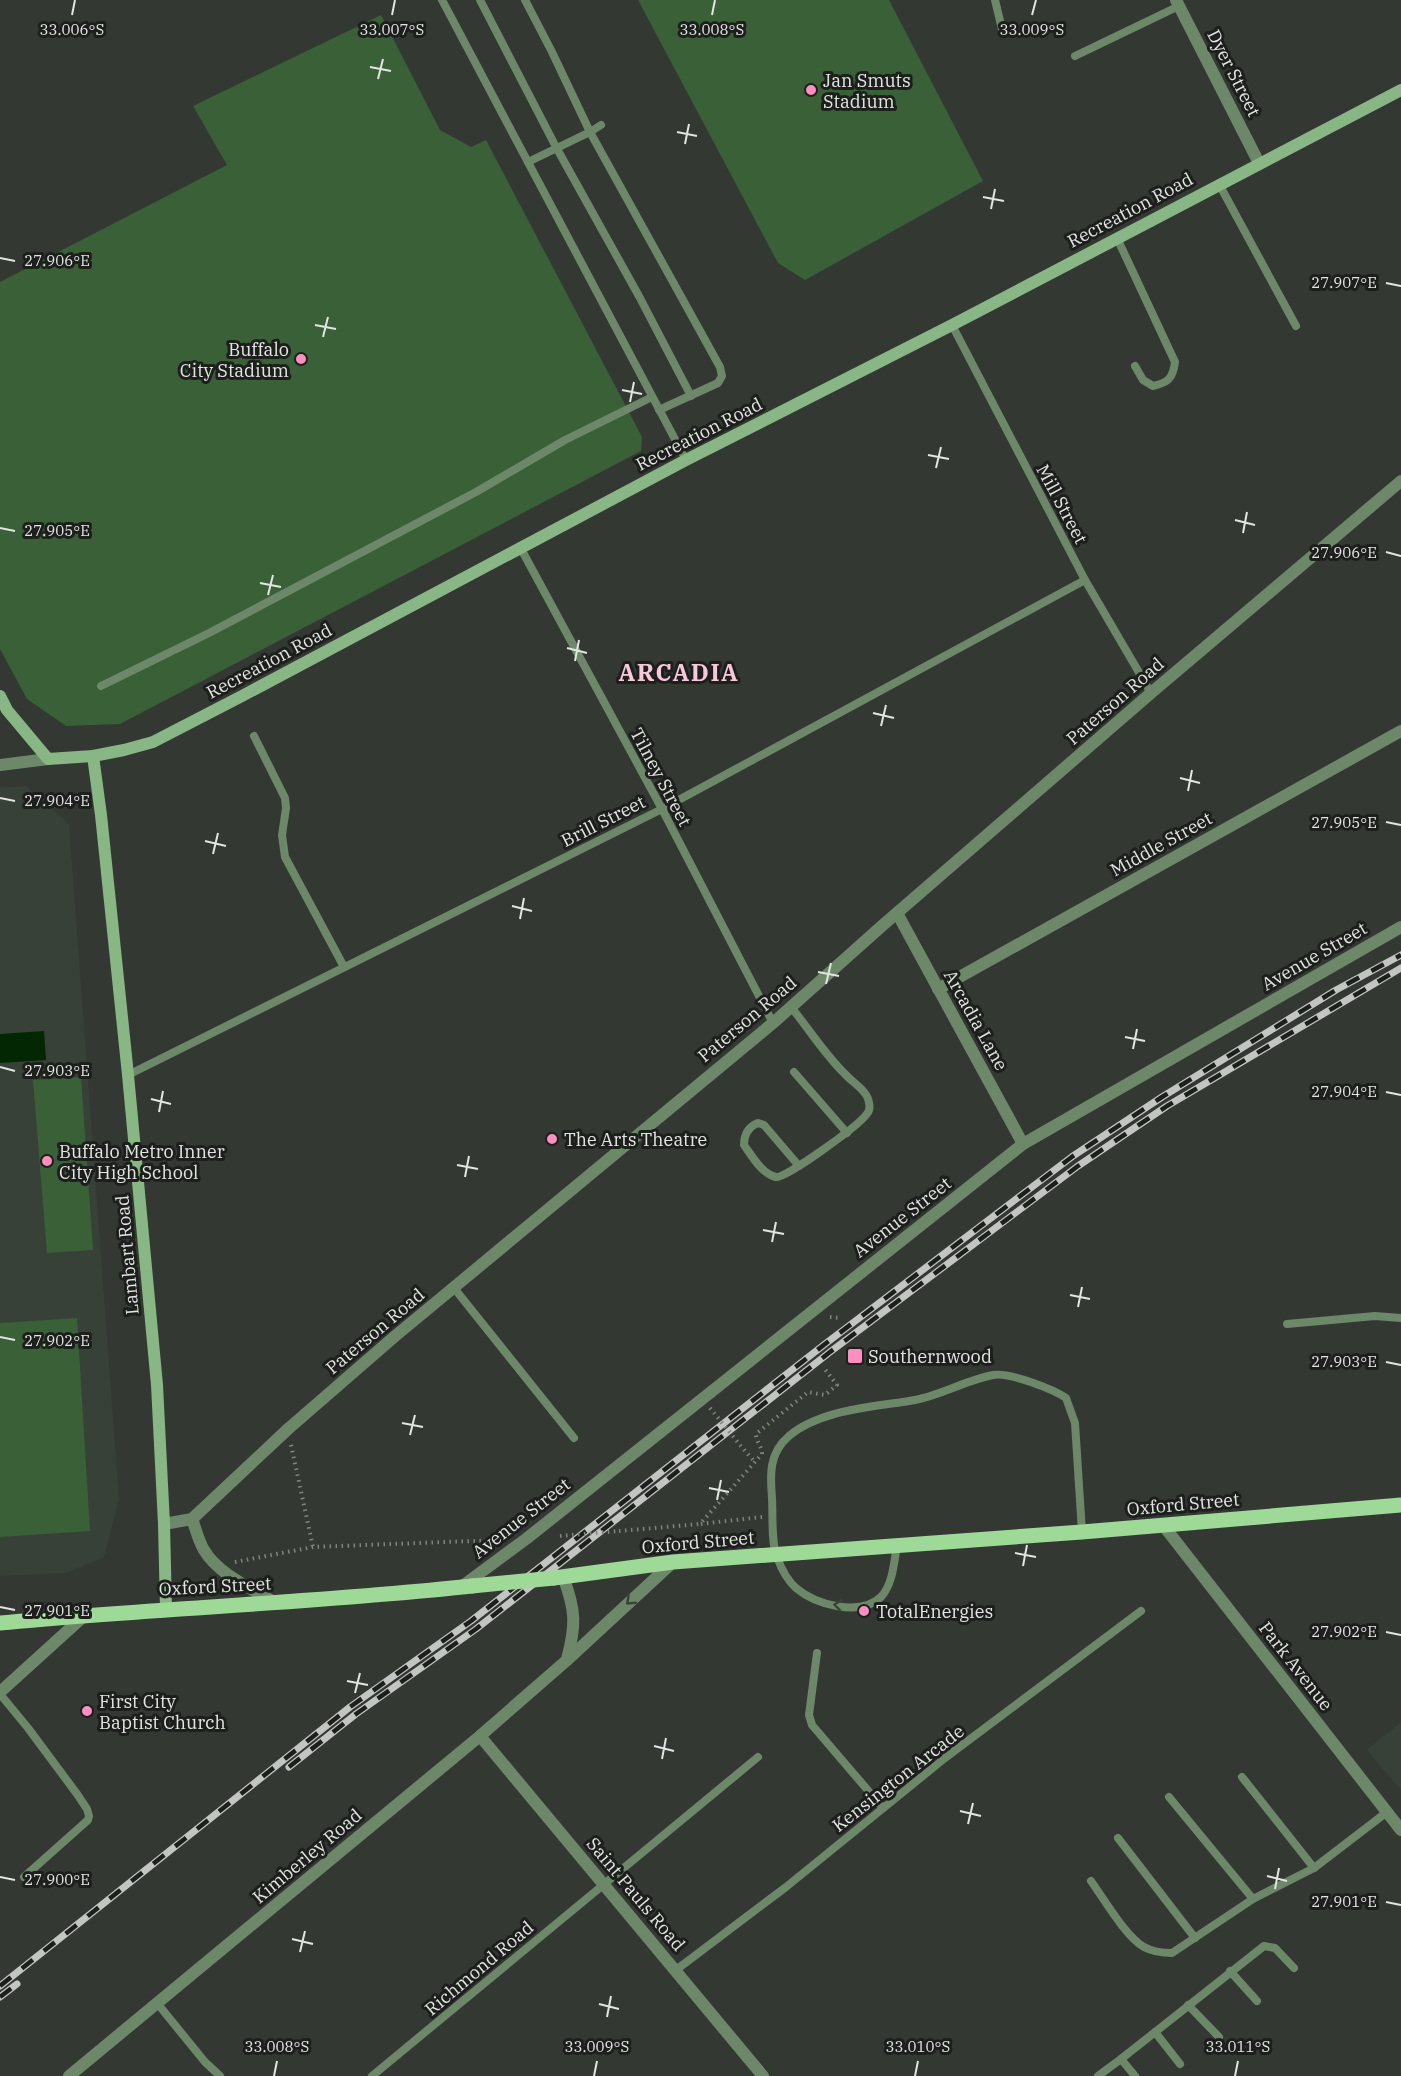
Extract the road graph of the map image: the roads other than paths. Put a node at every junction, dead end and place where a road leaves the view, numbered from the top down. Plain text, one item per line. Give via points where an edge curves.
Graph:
1 (442, 0) edge
2 (480, 0) edge
3 (525, 0) edge
4 (995, 0) edge
5 (1178, 3) edge
6 (1002, 28) dead end
7 (1075, 56) dead end
8 (1401, 90) edge
9 (601, 125) dead end
10 (590, 132) junction
11 (556, 147) junction
12 (528, 162) junction
13 (1259, 163) junction
14 (1220, 184) junction
15 (1117, 238) junction
16 (952, 325) junction
17 (1296, 326) dead end
18 (1135, 366) dead end
19 (691, 396) junction
20 (652, 397) junction
21 (659, 410) junction
22 (686, 460) junction
23 (1401, 481) edge
24 (520, 548) junction
25 (1085, 580) junction
26 (101, 686) dead end
27 (1151, 693) junction
28 (0, 696) edge
29 (1401, 731) edge
30 (254, 736) dead end
31 (93, 756) junction
32 (48, 759) junction
33 (0, 765) edge
34 (662, 809) junction
35 (897, 913) junction
36 (1401, 927) edge
37 (344, 967) junction
38 (938, 989) junction
39 (791, 1007) junction
40 (773, 1023) junction
41 (794, 1072) dead end
42 (128, 1075) junction
43 (847, 1133) junction
44 (1023, 1144) junction
45 (799, 1166) junction
46 (454, 1288) junction
47 (1401, 1318) edge
48 (1287, 1324) dead end
49 (574, 1438) dead end
50 (1401, 1505) edge
51 (192, 1519) junction
52 (165, 1524) junction
53 (1163, 1525) junction
54 (1082, 1532) junction
55 (897, 1545) junction
56 (775, 1554) junction
57 (673, 1562) junction
58 (558, 1578) junction
59 (466, 1587) junction
60 (274, 1602) junction
61 (166, 1608) junction
62 (1141, 1611) dead end
63 (85, 1615) junction
64 (0, 1623) edge
65 (818, 1653) dead end
66 (566, 1661) junction
67 (0, 1693) edge
68 (480, 1736) junction
69 (758, 1757) dead end
70 (1242, 1777) dead end
71 (1169, 1797) dead end
72 (883, 1808) junction
73 (1387, 1812) junction
74 (1401, 1830) edge
75 (1118, 1838) dead end
76 (1314, 1868) junction
77 (24, 1877) dead end
78 (1091, 1881) dead end
79 (604, 1884) junction
80 (1253, 1899) junction
81 (1195, 1938) junction
82 (1294, 1968) dead end
83 (676, 1970) junction
84 (1230, 1971) junction
85 (1257, 2001) dead end
86 (157, 2003) junction
87 (1188, 2005) junction
88 (1155, 2032) junction
89 (1219, 2037) dead end
90 (1121, 2059) junction
91 (1180, 2064) dead end
92 (69, 2076) edge
93 (220, 2076) edge
94 (372, 2076) edge
95 (764, 2076) edge
96 (1098, 2076) edge
97 (1135, 2076) edge

1 - 12 lane
2 - 11 lane
3 - 10 lane
4 - 6 lane
5 - 7 lane
5 - 13 street, Dyer Street
8 - 13 street, Recreation Road
9 - 10 lane
10 - 11 lane
10 - 19 lane via 720,367 722,376 718,384
11 - 12 lane
11 - 19 lane
12 - 20 lane
13 - 14 street, Recreation Road
14 - 15 street, Recreation Road
14 - 17 lane
15 - 16 street, Recreation Road
15 - 18 lane via 1175,362 1174,375 1165,384 1153,387 1143,380
16 - 22 street, Recreation Road
16 - 25 lane, Mill Street
19 - 21 lane
20 - 21 lane
20 - 26 lane
21 - 22 lane
22 - 24 street, Recreation Road
23 - 27 street, Paterson Road
24 - 31 street, Recreation Road via 153,741
24 - 34 lane, Tilney Street
25 - 27 lane, Mill Street
25 - 34 lane, Brill Street
27 - 35 street, Paterson Road
28 - 32 street
29 - 38 street, Middle Street
30 - 37 lane via 285,798 285,857
31 - 32 street, Recreation Road
31 - 42 street, Lambart Road
32 - 33 street, Recreation Road
34 - 37 lane, Brill Street
34 - 40 lane, Tilney Street
35 - 38 street, Arcadia Lane
35 - 39 street, Paterson Road
36 - 44 street, Avenue Street
37 - 42 lane, Brill Street
38 - 44 street, Arcadia Lane
39 - 40 street, Paterson Road
39 - 43 lane via 844,1074 867,1095 868,1113
40 - 46 street, Paterson Road
41 - 43 lane
42 - 52 street, Lambart Road via 157,1385
43 - 45 lane
44 - 59 street, Avenue Street
45 - 45 lane via 781,1178 767,1173 744,1145 746,1132 758,1123 764,1125
46 - 49 lane
46 - 51 street, Paterson Road via 288,1429
47 - 48 lane via 1375,1316
50 - 53 main road, Oxford Street
51 - 52 street
51 - 60 street via 204,1550 218,1566
52 - 61 street, Lambart Road
53 - 54 main road, Oxford Street
53 - 73 street, Park Avenue
54 - 55 main road, Oxford Street
54 - 56 lane via 1075,1423 1066,1398 1043,1385 996,1375 933,1397 828,1415 788,1437 774,1453 770,1479
55 - 56 main road, Oxford Street
55 -> 56 lane via 891,1577 882,1596 851,1607 827,1604 796,1588
56 - 57 main road, Oxford Street
57 - 58 main road, Oxford Street
57 -> 66 street, Kimberley Road
58 - 59 main road, Oxford Street, bridge
58 - 66 street via 573,1613 574,1635
59 - 60 main road, Oxford Street
60 - 61 main road, Oxford Street
61 - 63 main road, Oxford Street
62 - 72 lane, Kensington Arcade
63 - 64 main road, Oxford Street
63 - 67 street
65 - 72 lane via 809,1715 812,1725
66 - 68 street, Kimberley Road
67 - 77 lane via 89,1816
68 - 79 street, Saint Pauls Road
68 - 86 street, Kimberley Road
69 - 79 lane, Richmond Road
70 - 76 lane
71 - 80 lane
72 - 83 lane, Kensington Arcade
73 - 74 street, Park Avenue
73 - 76 lane
75 - 81 lane
76 - 80 lane
78 - 81 lane via 1133,1939 1145,1947 1172,1953
79 - 83 street, Saint Pauls Road
79 - 94 lane, Richmond Road
80 - 81 lane
82 - 84 lane via 1275,1948 1263,1946
83 - 95 street, Saint Pauls Road
84 - 85 lane
84 - 87 lane
86 - 92 street, Kimberley Road
86 - 93 lane
87 - 88 lane
87 - 89 lane
88 - 90 lane
88 - 91 lane
90 - 96 lane
90 - 97 lane

